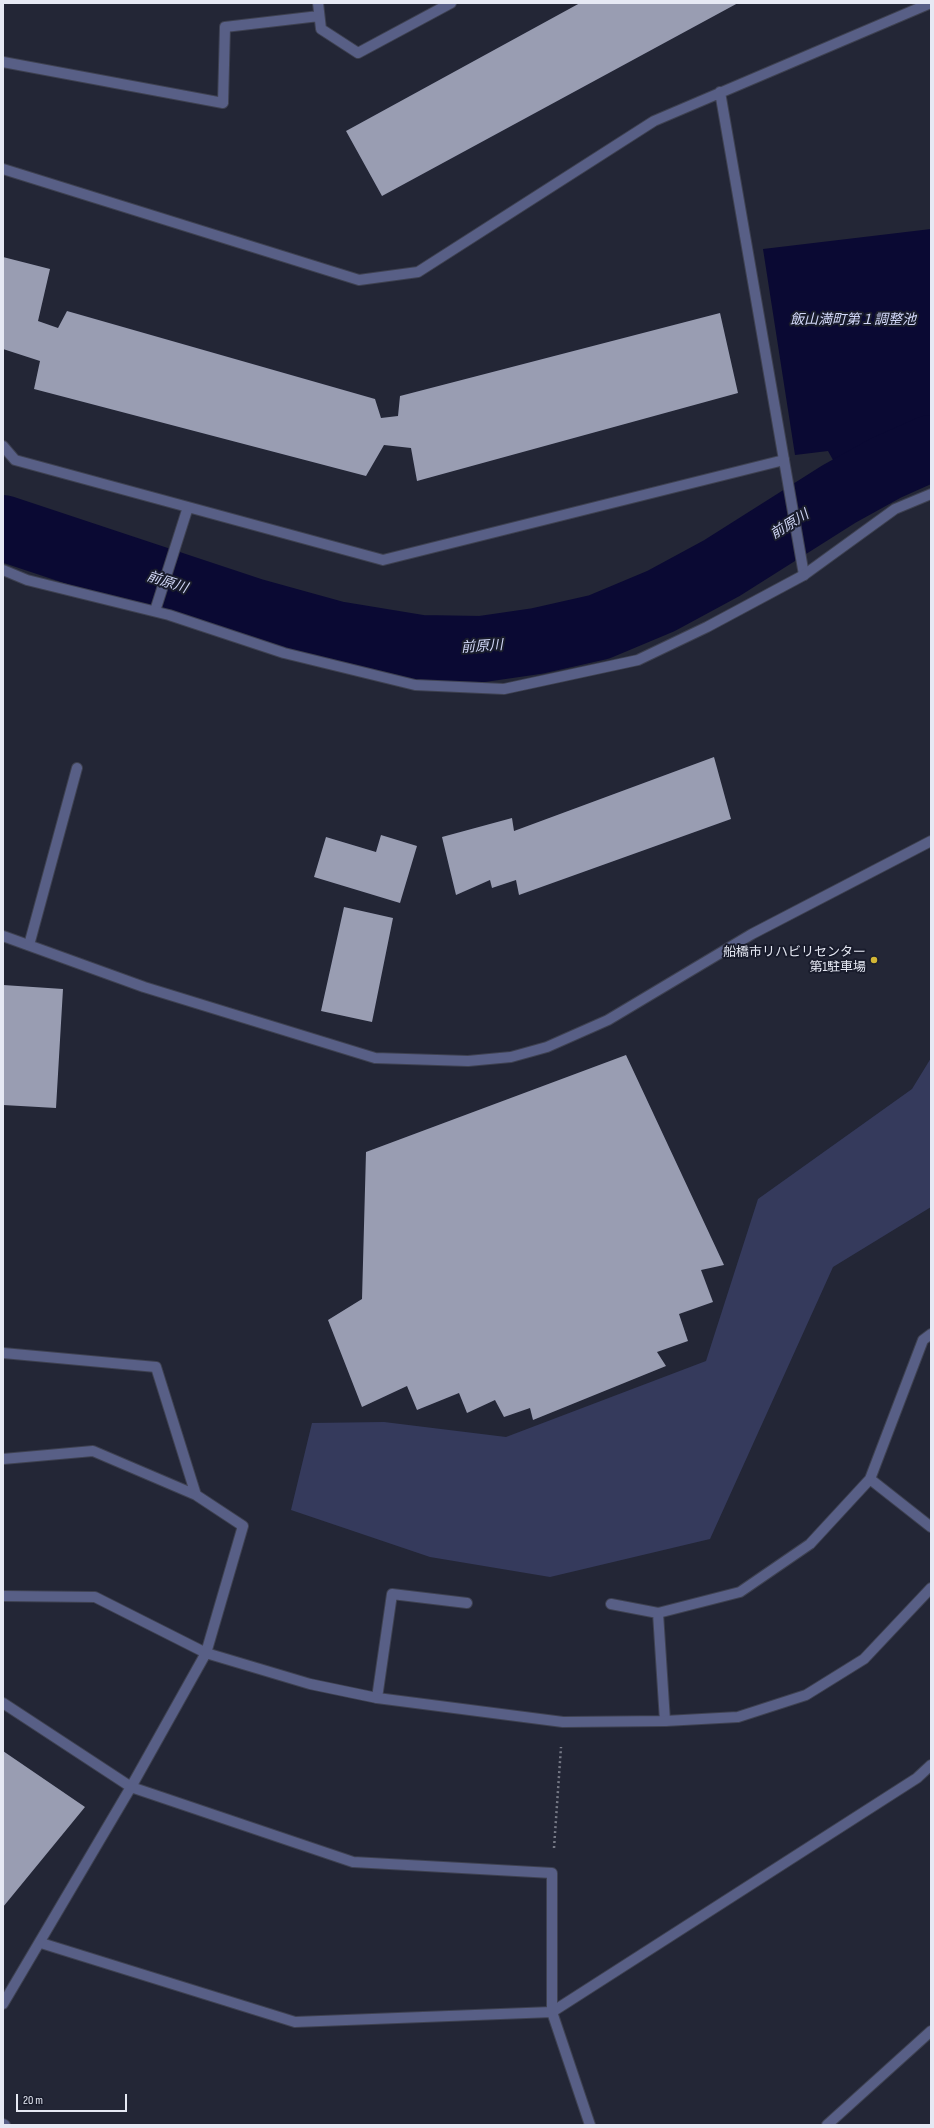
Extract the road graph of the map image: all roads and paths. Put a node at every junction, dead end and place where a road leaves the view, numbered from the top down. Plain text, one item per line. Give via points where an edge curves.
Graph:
1 (318, 3) edge
2 (451, 3) edge
3 (931, 3) edge
4 (319, 16) junction
5 (3, 62) edge
6 (720, 92) junction
7 (3, 169) edge
8 (3, 446) edge
9 (784, 460) junction
10 (931, 494) edge
11 (188, 507) junction
12 (3, 570) edge
13 (804, 575) junction
14 (155, 611) junction
15 (77, 768) dead end
16 (931, 841) edge
17 (3, 936) edge
18 (29, 945) junction
19 (931, 1334) edge
20 (3, 1352) edge
21 (3, 1459) edge
22 (870, 1479) junction
23 (196, 1495) junction
24 (931, 1527) edge
25 (931, 1588) edge
26 (3, 1596) edge
27 (467, 1603) dead end
28 (611, 1604) dead end
29 (658, 1613) junction
30 (206, 1653) junction
31 (377, 1698) junction
32 (3, 1703) edge
33 (665, 1721) junction
34 (563, 1722) junction
35 (931, 1765) edge
36 (131, 1787) junction
37 (552, 1873) junction
38 (41, 1943) junction
39 (3, 2004) edge
40 (552, 2012) junction
41 (931, 2031) edge
42 (590, 2125) edge
43 (827, 2125) edge

1 - 4 street
2 - 4 street via 358,53 321,29
3 - 6 street
4 - 5 street via 225,27 223,103
6 - 7 street via 654,121 418,272 360,280
6 - 9 street
8 - 11 street via 16,460
9 - 11 street via 383,560
9 - 13 street
10 - 13 street via 895,509
11 - 14 street
12 - 14 street via 27,580
13 - 14 street via 707,627 638,660 504,689 415,684 284,653
15 - 18 street
16 - 18 street via 752,934 608,1020 547,1047 511,1057 468,1061 375,1058 144,987
17 - 18 street
19 - 22 street via 923,1340
20 - 23 street via 156,1367
21 - 23 street via 93,1451
22 - 24 street
22 - 29 street via 810,1544 740,1592
23 - 30 street via 243,1526
25 - 33 street via 864,1659 806,1695 738,1717
26 - 30 street via 95,1597
27 - 31 street via 392,1594
28 - 29 street
29 - 33 street
30 - 31 street via 310,1684
30 - 36 street
31 - 34 street
32 - 36 street
33 - 34 street
34 - 37 path
35 - 40 street via 917,1778
36 - 37 street via 353,1862
36 - 38 street
37 - 40 street
38 - 39 street
38 - 40 street via 295,2022
40 - 42 street
41 - 43 street

